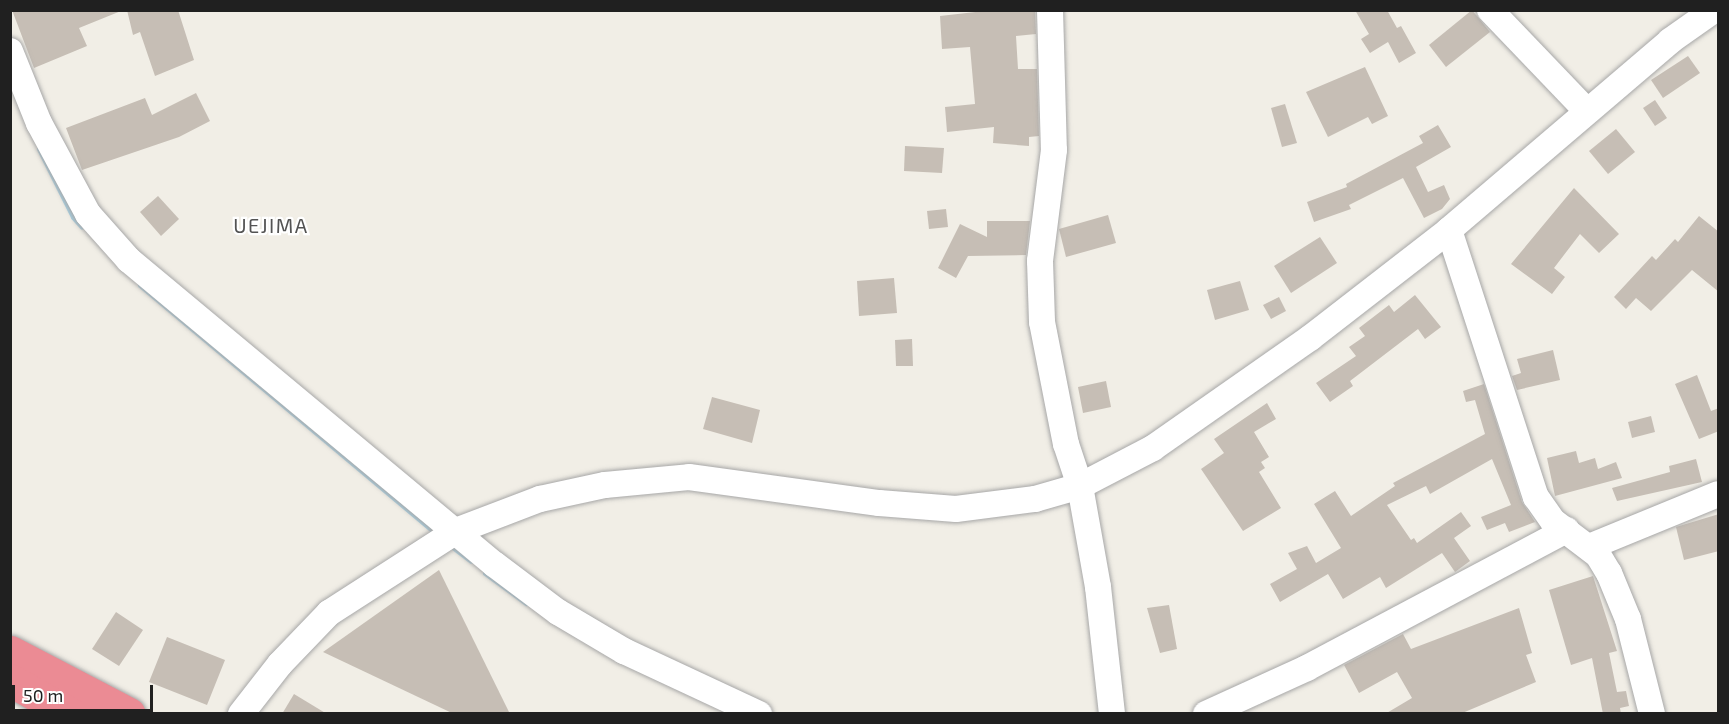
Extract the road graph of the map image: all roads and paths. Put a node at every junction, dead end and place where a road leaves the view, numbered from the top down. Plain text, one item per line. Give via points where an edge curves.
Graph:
1 (1050, 10) edge
2 (1490, 10) edge
3 (1714, 10) edge
4 (10, 51) edge
5 (1587, 111) junction
6 (1449, 231) junction
7 (1080, 486) junction
8 (1719, 494) edge
9 (1567, 530) junction
10 (456, 531) junction
11 (1588, 547) junction
12 (10, 652) edge
13 (10, 680) edge
14 (70, 714) edge
15 (129, 714) edge
16 (241, 714) edge
17 (759, 714) edge
18 (1112, 714) edge
19 (1206, 714) edge
20 (1652, 714) edge

1 - 7 street via 1054,150 1040,261 1042,322 1066,444
2 - 5 street
3 - 5 street
4 - 10 street via 39,123 88,214 129,260
5 - 6 street
6 - 7 street via 1209,410 1153,448
6 - 9 street via 1514,422 1528,477 1544,512
7 - 10 street via 1035,499 956,509 879,503 689,477 605,485 540,499
7 - 18 street via 1098,587
8 - 11 street
9 - 11 street
9 - 19 street via 1307,668
10 - 16 street via 329,613 280,664
10 - 17 street via 558,612 624,651
11 - 20 street via 1609,573 1628,619
12 - 15 highway
13 - 14 highway

